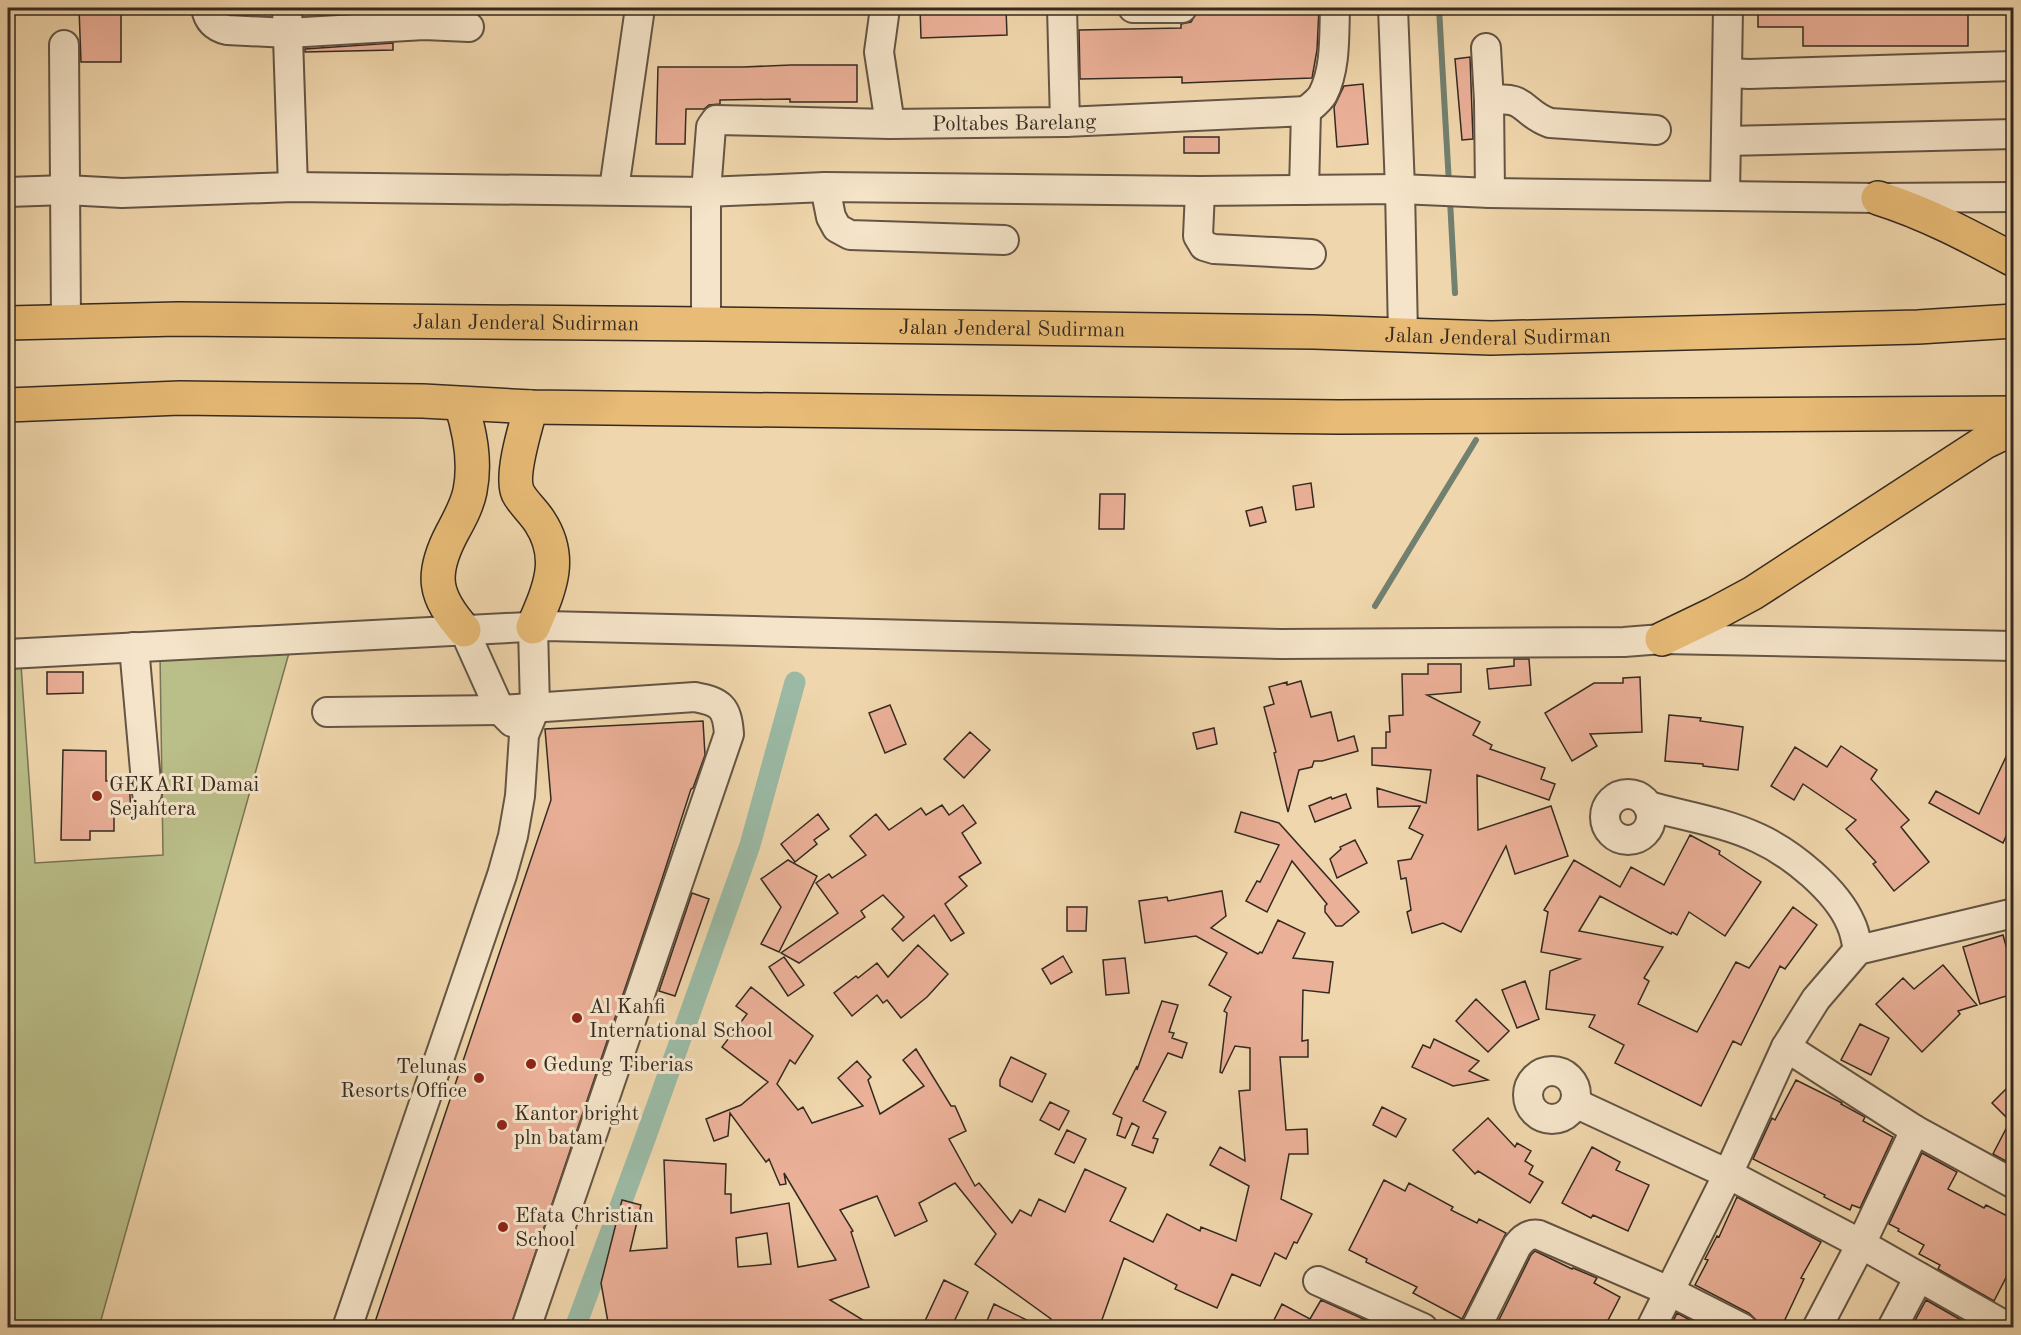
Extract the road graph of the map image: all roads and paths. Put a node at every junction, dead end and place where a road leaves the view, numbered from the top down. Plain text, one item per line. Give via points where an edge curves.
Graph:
1 (206, 8) edge
2 (640, 8) edge
3 (885, 8) edge
4 (1062, 8) edge
5 (1133, 8) edge
6 (1182, 8) edge
7 (1335, 8) edge
8 (1393, 8) edge
9 (1728, 8) edge
10 (425, 16) edge
11 (287, 20) edge
12 (470, 27) dead end
13 (64, 45) dead end
14 (1486, 48) dead end
15 (2013, 66) edge
16 (1727, 73) junction
17 (1489, 101) junction
18 (1306, 111) junction
19 (1065, 122) junction
20 (890, 123) junction
21 (1656, 130) dead end
22 (2013, 134) edge
23 (1726, 141) junction
24 (293, 187) junction
25 (825, 187) junction
26 (614, 189) junction
27 (1400, 189) junction
28 (66, 190) junction
29 (1304, 190) junction
30 (1200, 191) junction
31 (8, 192) edge
32 (706, 192) junction
33 (1465, 192) junction
34 (1725, 196) junction
35 (2013, 197) edge
36 (1878, 198) junction
37 (1004, 240) dead end
38 (1311, 254) dead end
39 (2013, 260) edge
40 (66, 321) junction
41 (2013, 321) edge
42 (8, 323) edge
43 (706, 324) junction
44 (1403, 335) junction
45 (460, 404) junction
46 (8, 405) edge
47 (531, 407) junction
48 (2013, 413) edge
49 (2013, 428) edge
50 (470, 492) junction
51 (517, 492) junction
52 (533, 627) junction
53 (464, 630) junction
54 (1662, 639) junction
55 (2013, 646) edge
56 (134, 647) junction
57 (8, 654) edge
58 (535, 708) junction
59 (500, 710) junction
60 (327, 712) dead end
61 (524, 735) junction
62 (147, 793) dead end
63 (1648, 806) dead end
64 (2013, 913) edge
65 (1858, 950) junction
66 (1786, 1047) junction
67 (1575, 1104) dead end
68 (1915, 1130) junction
69 (1728, 1174) junction
70 (2013, 1184) edge
71 (1861, 1245) junction
72 (1918, 1277) junction
73 (1318, 1281) dead end
74 (1669, 1291) junction
75 (1416, 1326) edge
76 (347, 1328) edge
77 (526, 1328) edge
78 (1476, 1328) edge
79 (1651, 1328) edge
80 (1742, 1328) edge
81 (1817, 1328) edge
82 (1892, 1328) edge
83 (2009, 1328) edge

1 - 11 street via 210,21 227,30
2 - 26 street
3 - 20 street via 879,52
4 - 19 street
5 - 6 street
7 - 18 street via 1329,75 1322,96
8 - 27 street
9 - 16 street
10 - 11 street
10 - 12 street
11 - 24 street
13 - 28 street
14 - 17 street
15 - 16 street
16 - 23 street
17 - 21 street via 1518,102 1550,123
17 - 33 street
18 - 19 street, Poltabes Barelang
18 - 29 street
19 - 20 street, Poltabes Barelang
20 - 32 street, Poltabes Barelang via 716,120 711,127
22 - 23 street
23 - 34 street
24 - 26 street
24 - 28 street via 122,193
25 - 30 street
25 - 32 street
25 - 37 street via 831,217 837,228 850,235
26 - 32 street
27 - 29 street
27 - 33 street
27 - 44 street
28 - 31 street
28 - 40 street
29 - 30 street
30 - 38 street via 1198,236 1204,246
32 - 43 street
33 - 34 street
34 - 36 street
35 - 36 street
36 - 39 highway via 1944,222
40 - 42 highway, Jalan Jenderal Sudirman
40 - 43 highway, Jalan Jenderal Sudirman
41 - 44 highway, Jalan Jenderal Sudirman via 1491,338
43 - 44 highway, Jalan Jenderal Sudirman
45 - 46 highway via 180,398
45 - 47 highway
45 - 50 highway via 472,450
47 - 48 highway via 1339,417
47 - 51 highway via 517,463
49 - 54 highway via 1985,442 1753,592
50 - 51 highway
50 - 53 highway via 442,555 438,578 443,604
51 - 52 highway via 548,535 554,564
52 - 53 street
52 - 54 street via 1281,644
52 - 58 street
53 - 56 street
53 - 59 street
54 - 55 street
56 - 57 street
56 - 62 street
58 - 59 street
58 - 61 street
58 - 77 street via 695,697 722,706 729,734
59 - 60 street
59 - 61 street
61 - 76 street via 520,796 502,874
63 - 65 street via 1743,832 1789,856 1815,877 1844,912 1851,922
64 - 65 street
65 - 66 street via 1816,999
66 - 68 street
66 - 69 street
67 - 69 street
68 - 70 street
68 - 71 street
69 - 71 street
69 - 74 street
71 - 72 street
71 - 81 street
72 - 82 street
72 - 83 street
73 - 75 street
74 - 78 street via 1533,1234 1516,1245
74 - 79 street
74 - 80 street

